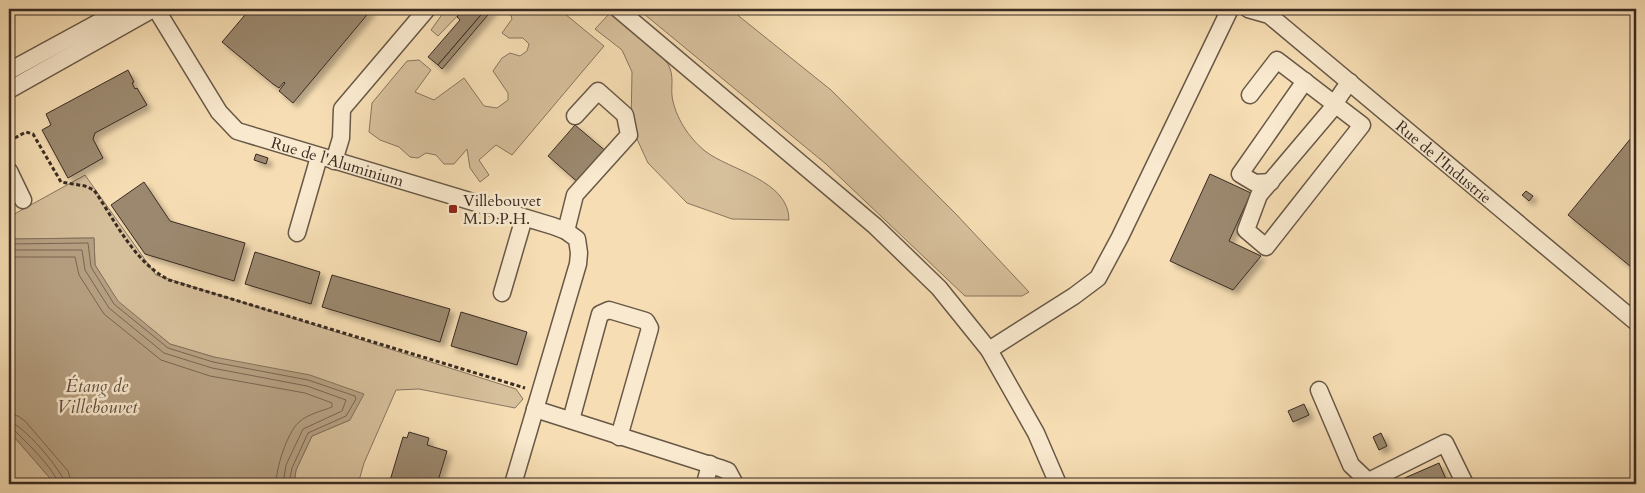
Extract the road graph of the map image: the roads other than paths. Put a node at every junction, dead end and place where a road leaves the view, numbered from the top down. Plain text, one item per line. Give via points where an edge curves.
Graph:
1 (123, 9) edge
2 (155, 9) edge
3 (427, 9) edge
4 (618, 9) edge
5 (1230, 9) edge
6 (1248, 9) edge
7 (9, 71) edge
8 (1305, 81) junction
9 (1350, 82) junction
10 (9, 90) edge
11 (1250, 95) dead end
12 (1334, 104) junction
13 (575, 116) dead end
14 (327, 159) junction
15 (9, 171) edge
16 (1271, 182) junction
17 (24, 200) dead end
18 (524, 218) junction
19 (297, 233) dead end
20 (572, 235) junction
21 (502, 293) dead end
22 (1636, 322) edge
23 (989, 350) junction
24 (1318, 390) dead end
25 (535, 409) junction
26 (571, 420) junction
27 (619, 437) junction
28 (710, 464) junction
29 (1370, 483) edge
30 (513, 484) edge
31 (705, 484) edge
32 (735, 484) edge
33 (1058, 484) edge
34 (1465, 484) edge

1 - 7 street
2 - 10 street
2 - 14 street, Rue de l'Aluminium via 219,112 237,130
3 - 14 street via 342,109 341,138
4 - 23 street via 882,232 939,288
5 - 23 street via 1098,278
6 - 9 street, Rue de l'Industrie via 1270,16
8 - 11 street via 1277,60
8 - 12 street
8 - 16 street via 1240,174 1255,183
9 - 12 street
9 - 22 street, Rue de l'Industrie
12 - 16 street
12 - 16 street via 1362,125 1266,247 1246,230 1259,195
13 - 20 street via 598,91 625,116 629,134 575,195
14 - 18 street, Rue de l'Aluminium
14 - 19 street
15 - 17 street
18 - 20 street, Rue de l'Aluminium
18 - 21 street
20 - 25 street via 579,253 578,264
23 - 33 street via 1036,433
24 - 29 street via 1351,465
25 - 26 street
25 - 30 street
26 - 27 street
26 - 27 street via 600,314 610,310 646,321 650,328
27 - 28 street
28 - 31 street
28 - 32 street via 728,471
29 - 34 street via 1445,443

